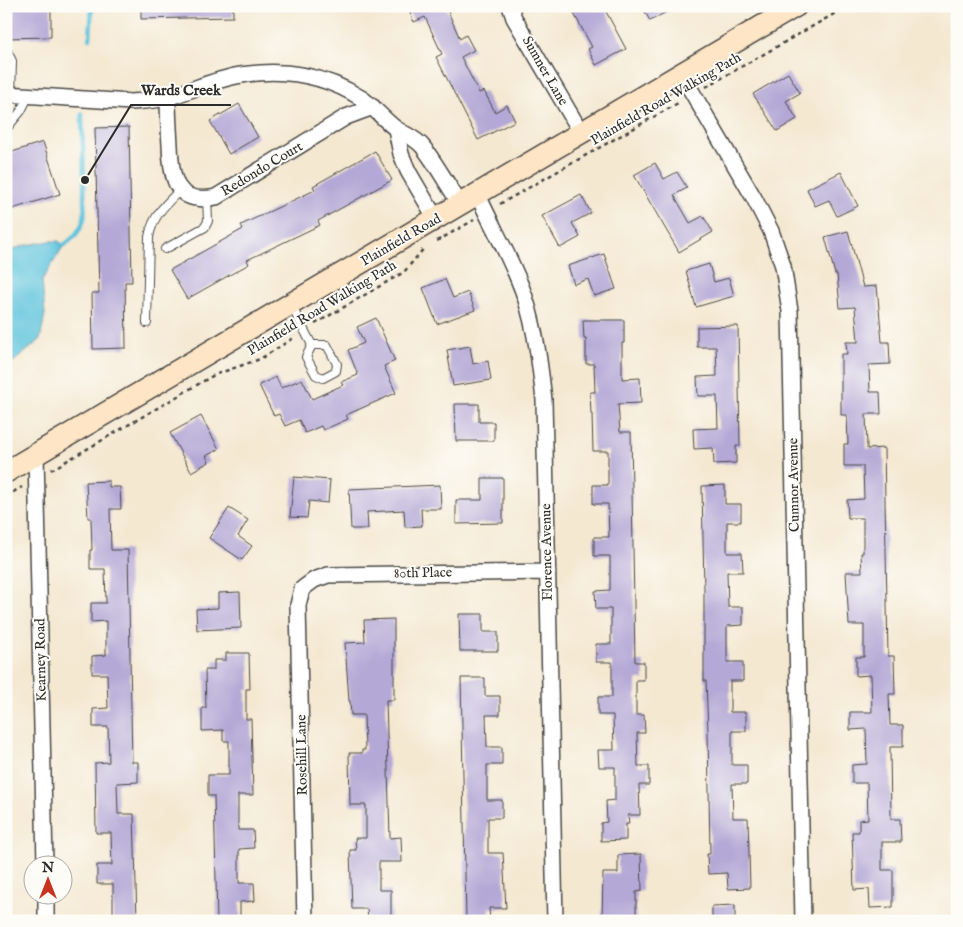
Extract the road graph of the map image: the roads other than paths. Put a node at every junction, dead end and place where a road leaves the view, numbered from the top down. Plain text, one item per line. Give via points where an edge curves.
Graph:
1 (510, 6) edge
2 (796, 6) edge
3 (6, 49) edge
4 (682, 75) junction
5 (9, 94) edge
6 (29, 95) junction
7 (168, 97) junction
8 (373, 108) junction
9 (396, 128) junction
10 (6, 129) edge
11 (582, 134) junction
12 (180, 190) junction
13 (207, 199) junction
14 (475, 204) junction
15 (436, 219) junction
16 (166, 249) dead end
17 (291, 305) junction
18 (147, 323) dead end
19 (312, 345) junction
20 (36, 454) junction
21 (6, 472) edge
22 (548, 572) junction
23 (302, 589) joint
24 (45, 854) edge
25 (46, 904) edge
26 (46, 921) edge
27 (305, 921) edge
28 (555, 921) edge
29 (804, 921) edge

1 - 11 street, Sumner Lane
2 - 4 main road, Plainfield Road
3 - 5 lane via 12,61
4 - 11 main road, Plainfield Road
4 - 29 street, Cumnor Avenue via 771,232 788,292
5 - 6 street, Florence Avenue
6 - 7 street, Florence Avenue via 131,102
6 - 10 lane
7 - 8 street, Florence Avenue via 240,75 291,73 340,86
7 - 12 street via 170,162 174,182
8 - 9 street, Florence Avenue
8 - 13 street, Redondo Court via 346,118 225,192
9 - 14 street, Florence Avenue via 422,146
9 - 15 street via 408,171
11 - 14 main road, Plainfield Road
12 - 13 street, Redondo Court via 192,197
12 - 18 lane via 160,211 148,237
13 - 16 lane via 208,221 205,227
14 - 15 main road, Plainfield Road
14 - 22 street, Florence Avenue via 514,268 525,297 540,359
15 - 17 main road, Plainfield Road
17 - 19 lane
17 - 20 main road, Plainfield Road
19 - 19 lane via 327,345 337,364 336,371 323,378 316,375 306,357
20 - 21 main road, Plainfield Road
20 - 24 street, Kearney Road
22 - 23 street, 80th Place via 328,575
22 - 28 street, Florence Avenue
23 - 27 street, Rosehill Lane via 298,604
25 - 26 street

